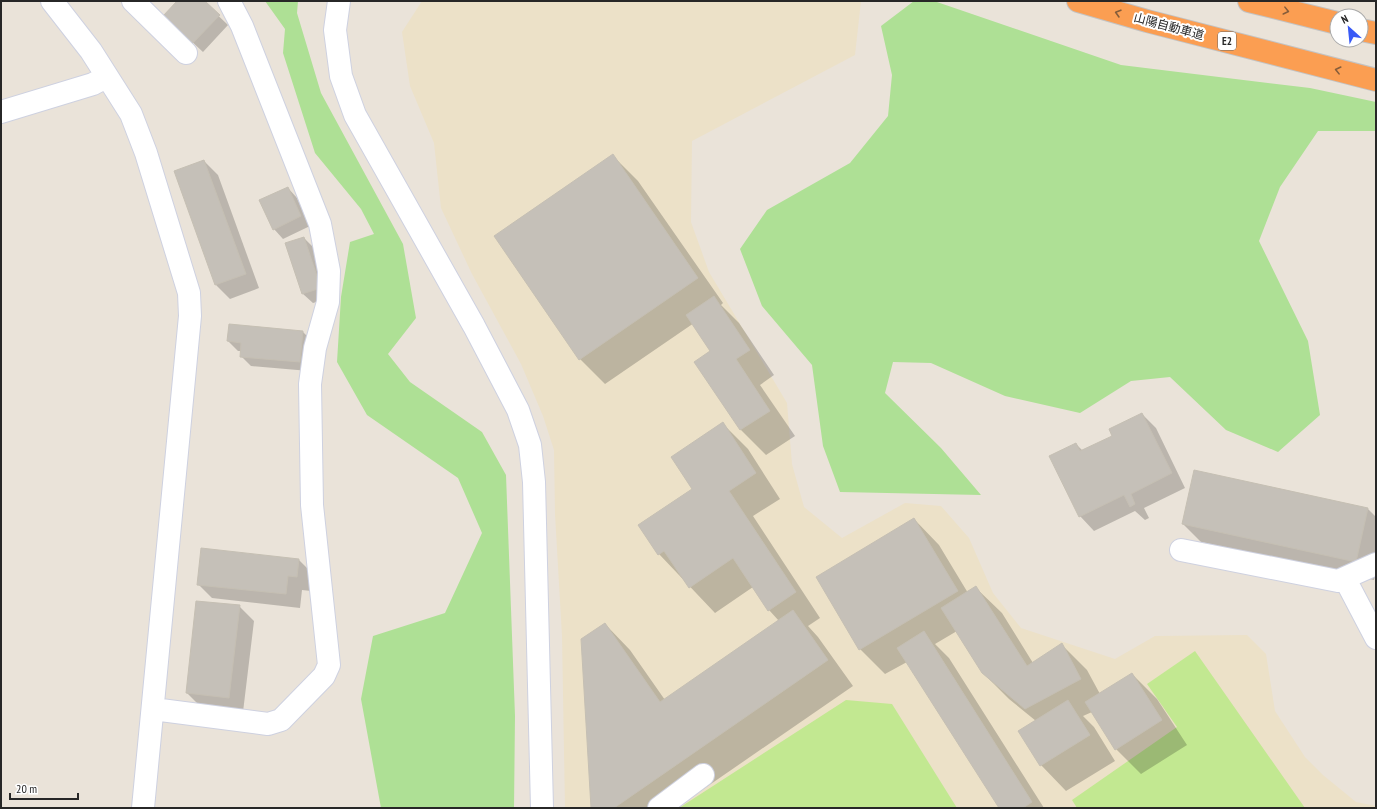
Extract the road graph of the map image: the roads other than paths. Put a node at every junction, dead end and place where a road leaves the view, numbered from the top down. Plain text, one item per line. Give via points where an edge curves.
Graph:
1 (52, 1) edge
2 (132, 1) edge
3 (229, 1) edge
4 (338, 1) edge
5 (1078, 1) edge
6 (1249, 1) edge
7 (1329, 21) edge
8 (186, 53) dead end
9 (106, 77) junction
10 (1376, 80) edge
11 (1, 112) edge
12 (1181, 550) dead end
13 (1376, 564) edge
14 (1345, 578) junction
15 (1376, 638) edge
16 (153, 709) junction
17 (703, 775) dead end
18 (143, 808) edge
19 (542, 808) edge
20 (659, 808) edge

1 - 9 street via 91,51
2 - 8 street
3 - 16 street via 242,26 320,224 329,271 328,302 315,348 310,384 312,505 329,665 324,676 281,720 268,724
4 - 19 street via 335,30 341,76 355,115 474,326 518,410 530,445 534,482
10 -> 5 highway, 山陽自動車道 / E2
6 -> 7 highway
9 - 11 street via 93,84
9 - 16 street via 134,120 189,293 190,316
12 - 14 street via 1338,581
13 - 14 street
14 - 15 street
16 - 18 street
17 - 20 street

